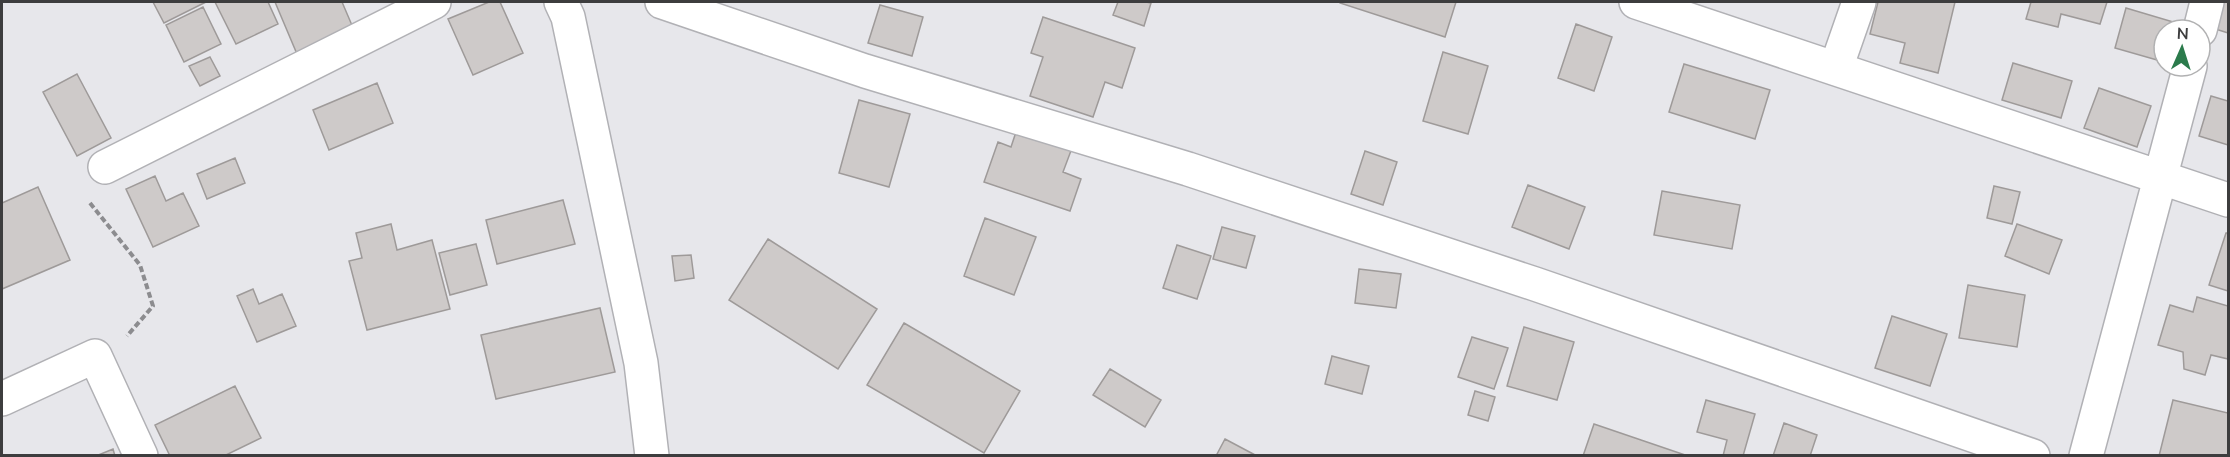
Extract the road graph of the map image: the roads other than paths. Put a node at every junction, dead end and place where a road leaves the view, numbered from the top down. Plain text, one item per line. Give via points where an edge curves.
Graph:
1 (434, 2) edge
2 (561, 2) edge
3 (662, 2) edge
4 (1636, 2) edge
5 (1859, 2) edge
6 (2207, 2) edge
7 (2203, 18) edge
8 (1836, 68) junction
9 (2187, 78) edge
10 (105, 167) road end
11 (2162, 177) junction
12 (2229, 200) edge
13 (2, 399) edge
14 (141, 456) edge
15 (652, 456) edge
16 (2033, 456) edge
17 (2086, 456) edge

1 - 10 street
2 - 15 street via 568,17 641,363
3 - 16 street via 866,71 1188,168
4 - 8 street
5 - 8 street
6 - 7 street
8 - 11 street
9 - 11 street
11 - 12 street
11 - 17 street
13 - 14 street via 95,356

